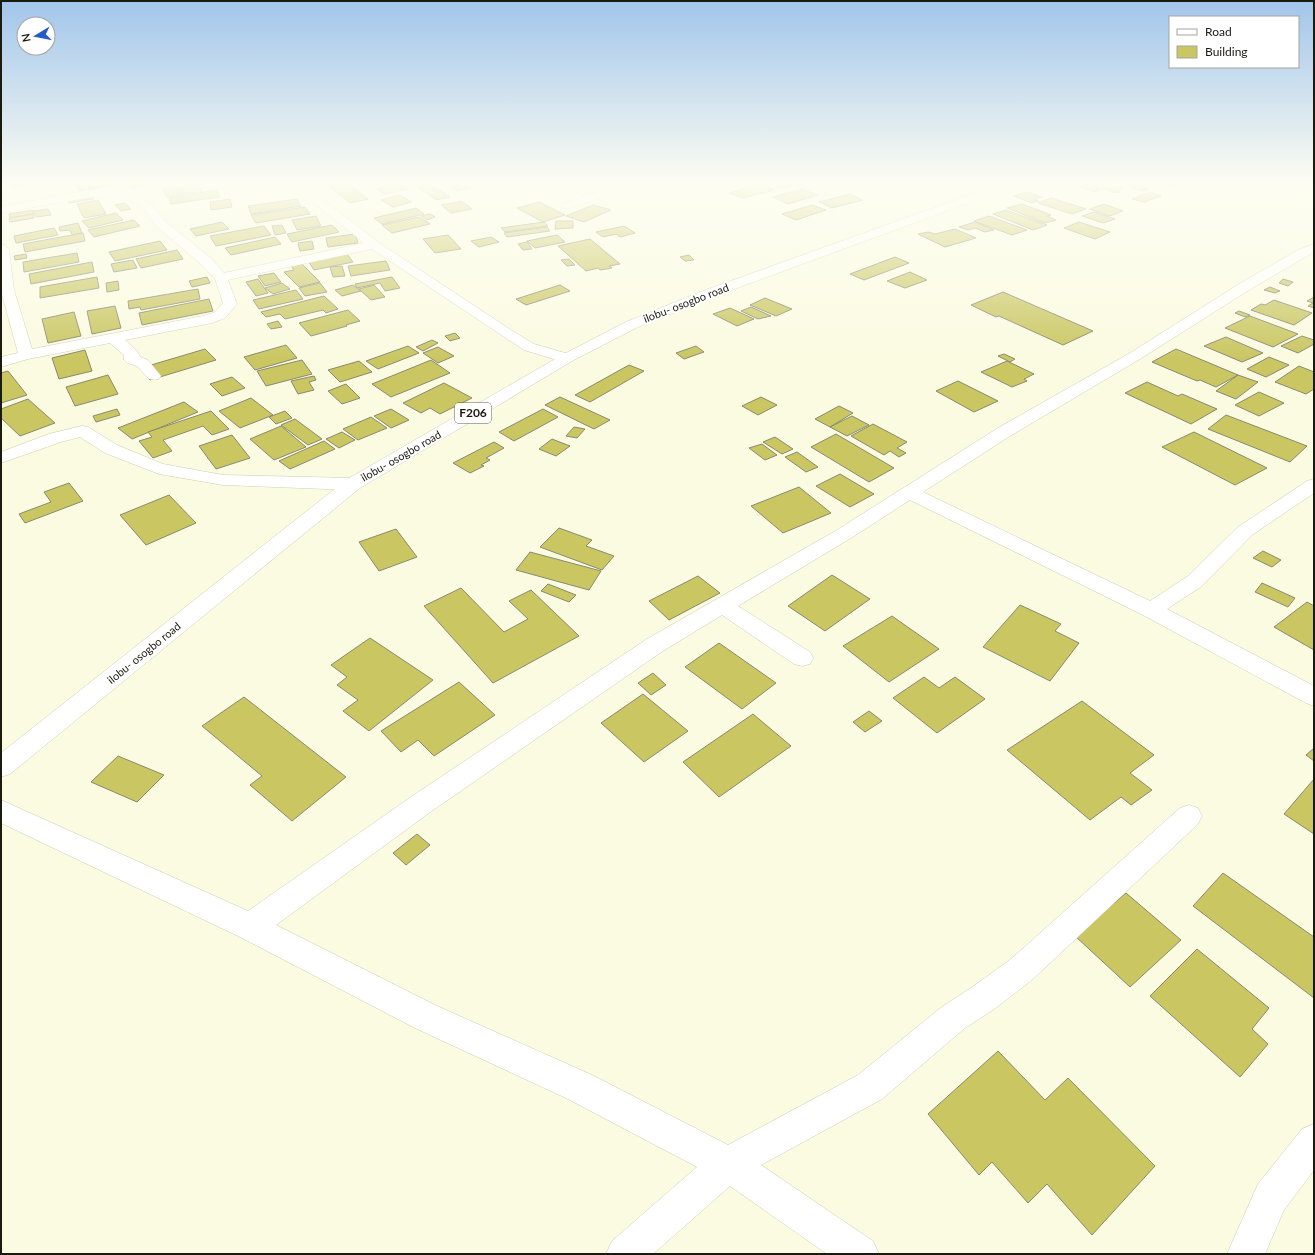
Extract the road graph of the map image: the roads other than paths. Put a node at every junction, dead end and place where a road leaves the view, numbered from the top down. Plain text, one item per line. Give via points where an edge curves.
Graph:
1 (181, 241) edge
2 (368, 241) edge
3 (854, 241) edge
4 (374, 245) junction
5 (1, 248) edge
6 (1310, 253) edge
7 (221, 278) junction
8 (3, 286) edge
9 (113, 338) junction
10 (26, 355) junction
11 (567, 358) junction
12 (1, 362) edge
13 (153, 376) dead end
14 (1, 458) edge
15 (353, 484) junction
16 (1314, 485) edge
17 (908, 492) junction
18 (722, 605) junction
19 (1150, 610) junction
20 (802, 658) dead end
21 (1314, 697) edge
22 (1, 767) edge
23 (1, 811) edge
24 (1188, 816) dead end
25 (250, 927) junction
26 (1314, 1141) edge
27 (728, 1164) junction
28 (626, 1254) edge
29 (860, 1254) edge
30 (1246, 1254) edge

1 - 7 street via 208,263
2 - 4 street
3 - 11 street, ilobu- osogbo road / F206 via 704,295 631,325
4 - 7 street
4 - 11 street via 529,347
5 - 8 street
6 - 17 street via 1244,287 1135,356 1004,432
7 - 9 street via 230,304 220,315 191,324
8 - 10 street
9 - 10 street
9 - 13 street via 132,354 132,360 143,363
10 - 12 street
11 - 15 street, ilobu- osogbo road / F206
14 - 15 street via 82,431 111,449 159,469 223,480
15 - 22 street, ilobu- osogbo road / F206
16 - 19 street via 1245,531 1195,581
17 - 18 street via 844,534
17 - 19 street
18 - 20 street
18 - 25 street via 648,649 420,805
19 - 21 street
23 - 25 street
24 - 27 street via 1022,969 954,1017 870,1087
25 - 27 street via 426,1017 580,1087
26 - 30 street via 1271,1197
27 - 28 street
27 - 29 street

